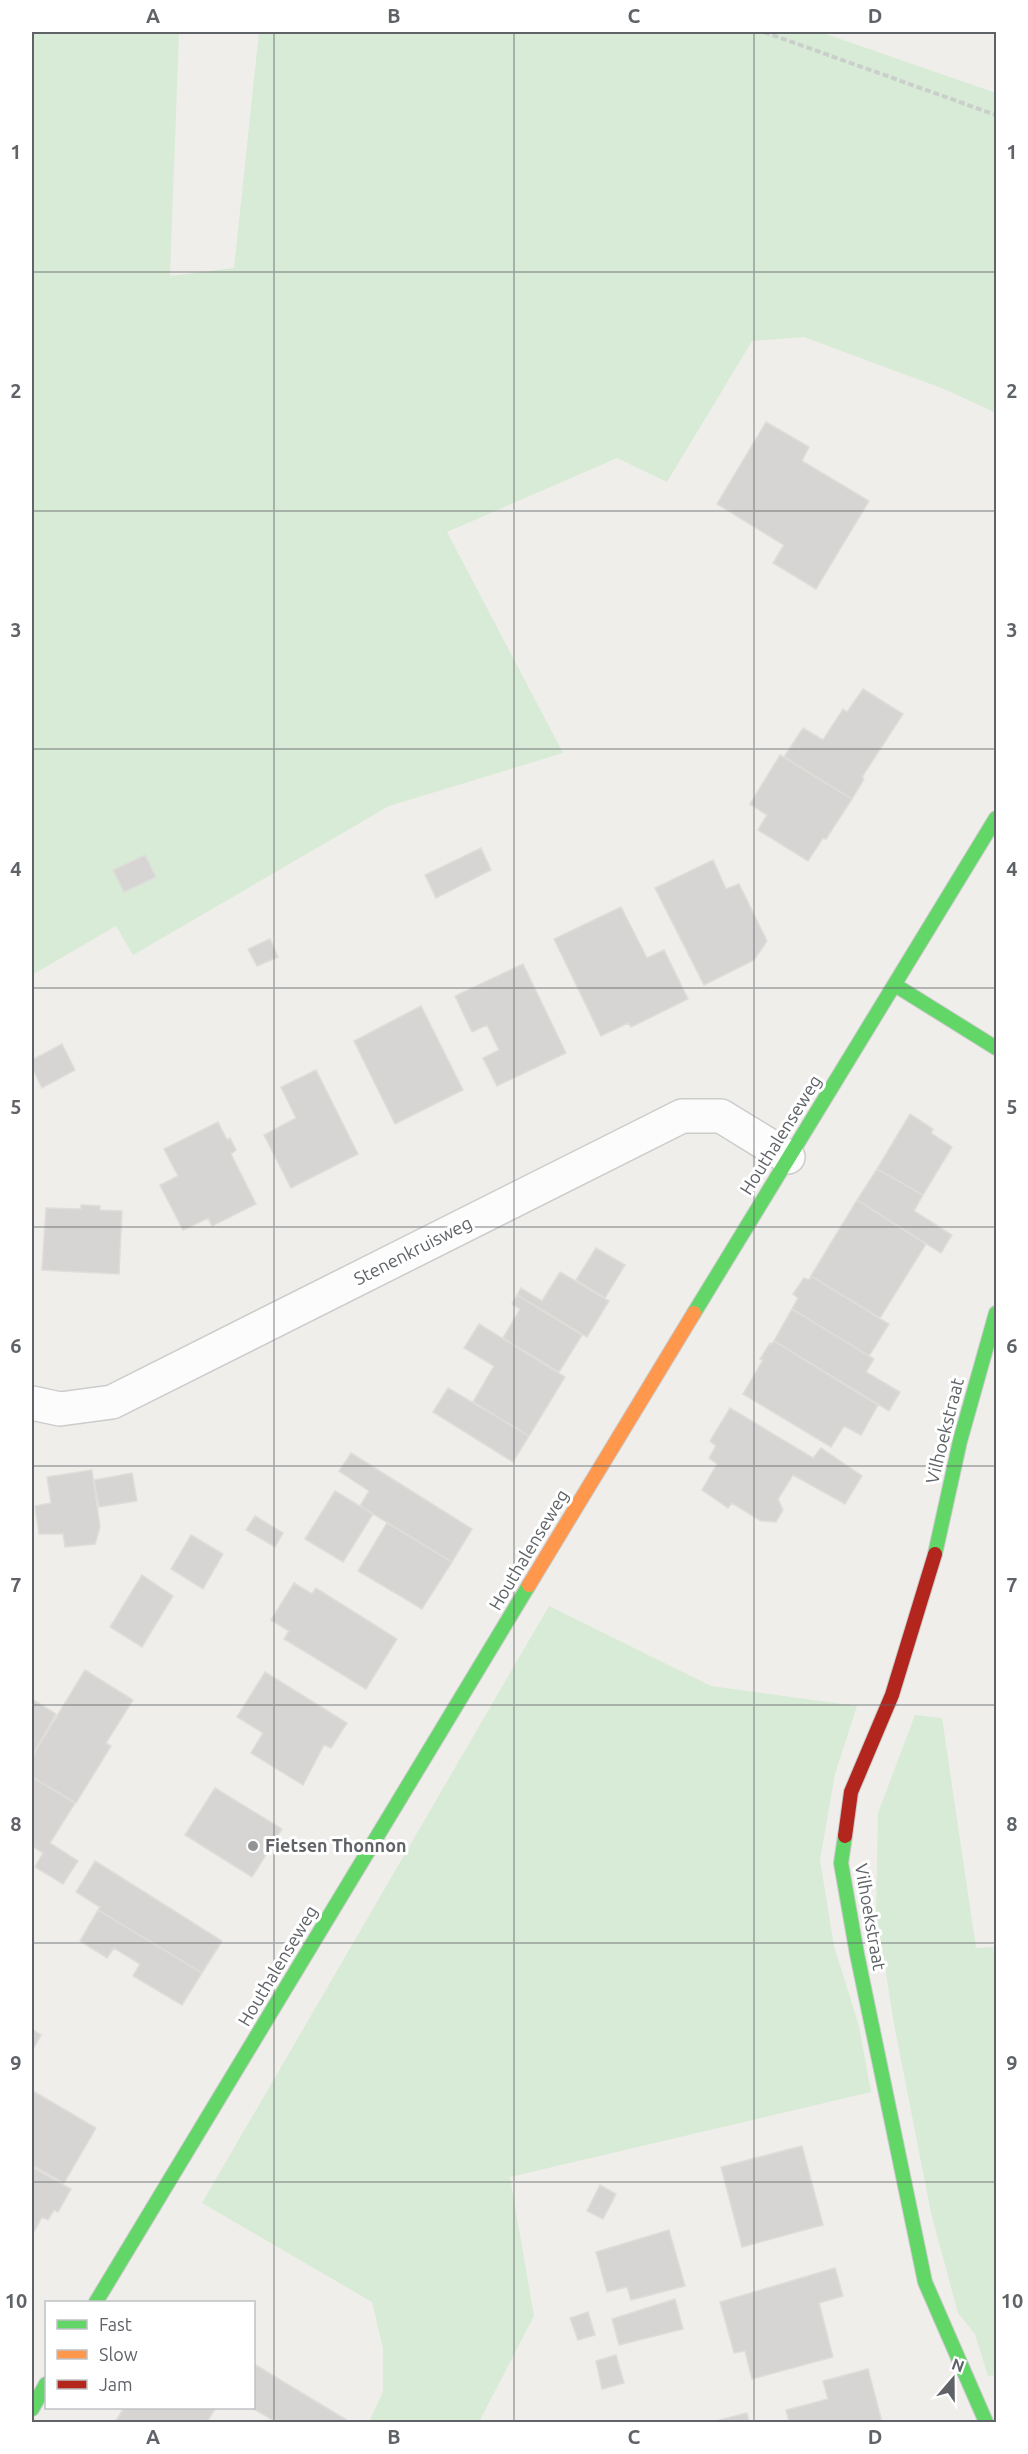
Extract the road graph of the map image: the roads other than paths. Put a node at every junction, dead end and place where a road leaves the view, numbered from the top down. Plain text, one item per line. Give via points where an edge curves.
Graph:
1 (996, 818) edge
2 (895, 985) junction
3 (996, 1048) edge
4 (788, 1157) junction
5 (996, 1313) edge
6 (32, 1402) edge
7 (97, 2301) edge
8 (45, 2386) edge
9 (32, 2409) edge
10 (986, 2422) edge

1 - 2 street, Houthalenseweg
2 - 3 street
2 - 4 street, Houthalenseweg
4 - 6 street, Stenenkruisweg via 721,1116 682,1116 112,1402 60,1409
4 - 7 street, Houthalenseweg
5 - 10 street, Vilhoekstraat via 960,1441 933,1563 892,1695 851,1792 841,1863 926,2282
8 - 9 street

